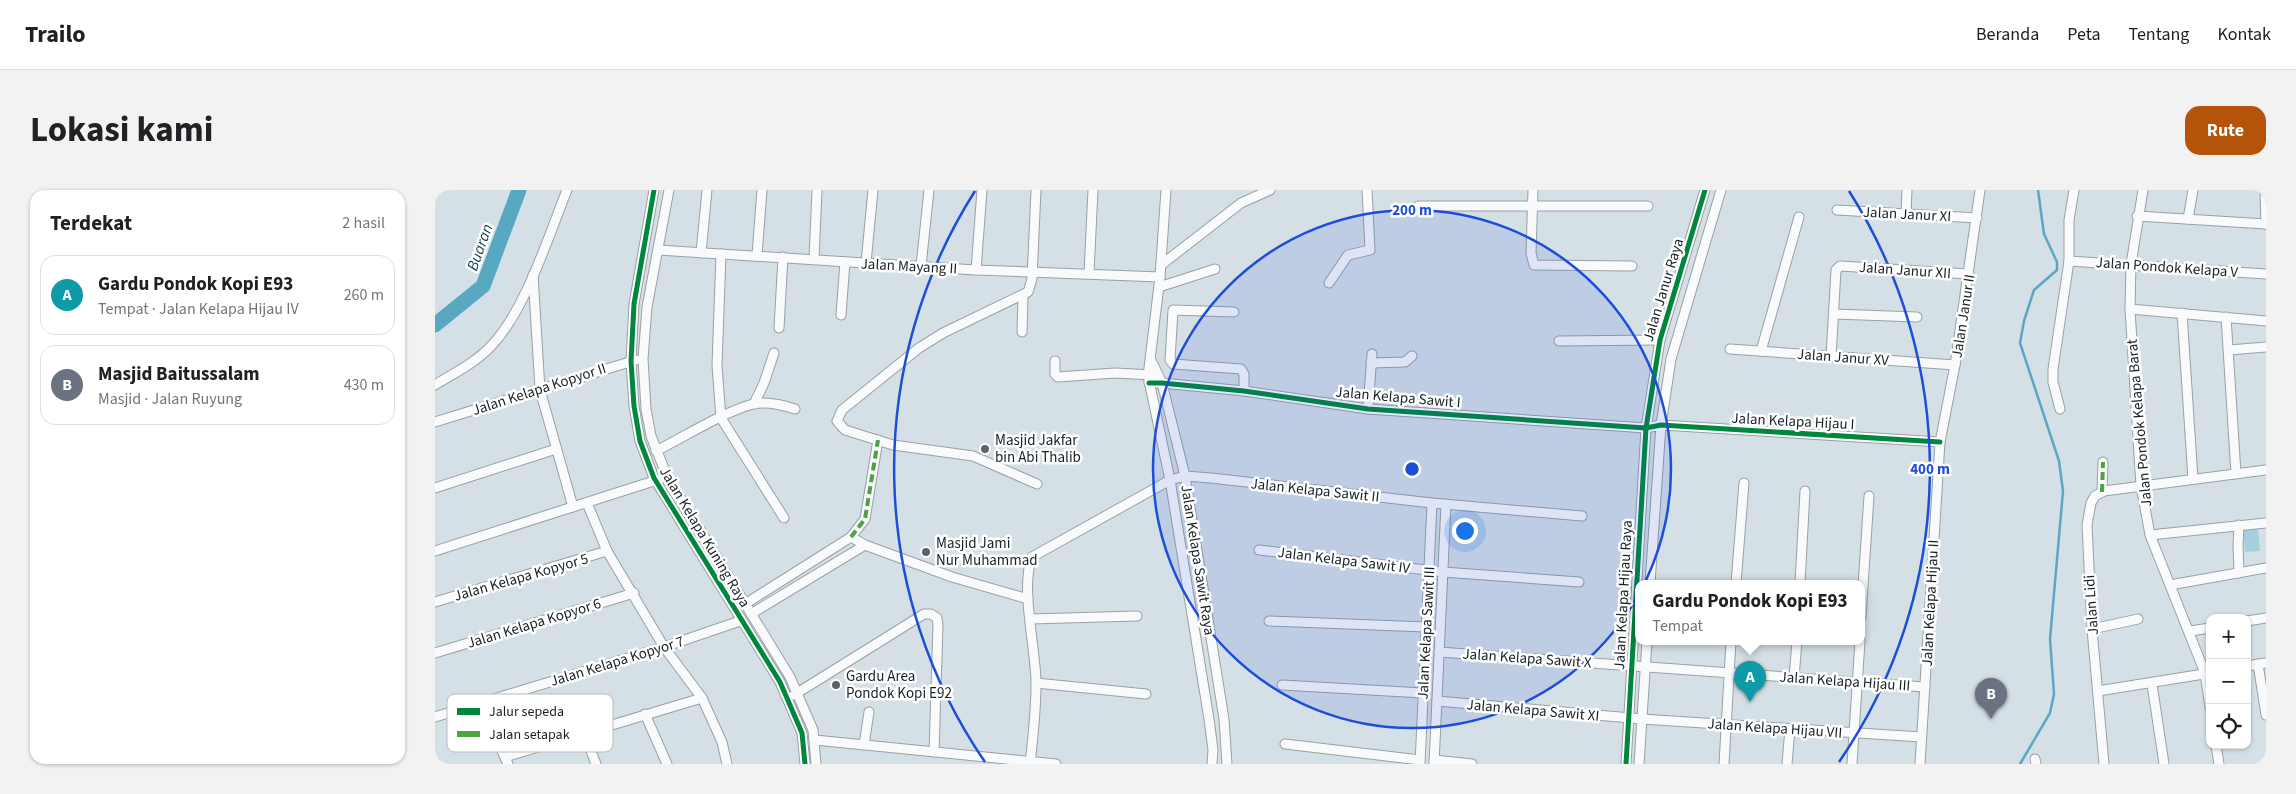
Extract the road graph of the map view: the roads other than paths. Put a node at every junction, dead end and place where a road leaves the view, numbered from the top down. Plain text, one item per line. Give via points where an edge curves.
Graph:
1 (567, 190) edge
2 (654, 190) edge
3 (669, 190) edge
4 (707, 190) edge
5 (762, 190) edge
6 (817, 190) edge
7 (873, 190) edge
8 (929, 190) edge
9 (983, 190) edge
10 (1036, 190) edge
11 (1093, 190) edge
12 (1166, 190) edge
13 (1270, 190) edge
14 (1367, 190) edge
15 (1533, 190) edge
16 (1705, 190) edge
17 (1721, 190) edge
18 (1907, 190) edge
19 (1981, 190) edge
20 (2074, 190) edge
21 (2143, 190) edge
22 (2193, 190) edge
23 (2265, 190) edge
24 (1418, 206) dead end
25 (1533, 206) junction
26 (1648, 206) dead end
27 (1837, 210) dead end
28 (1906, 214) junction
29 (2137, 216) junction
30 (1799, 217) dead end
31 (1977, 218) junction
32 (2188, 219) junction
33 (2266, 224) edge
34 (658, 250) junction
35 (701, 253) junction
36 (721, 254) junction
37 (757, 255) junction
38 (783, 257) junction
39 (814, 259) junction
40 (2069, 260) junction
41 (845, 262) junction
42 (866, 263) junction
43 (2131, 264) junction
44 (1161, 265) junction
45 (921, 266) junction
46 (1632, 266) dead end
47 (1215, 269) dead end
48 (976, 270) junction
49 (1032, 272) junction
50 (1089, 273) junction
51 (533, 274) junction
52 (1969, 274) junction
53 (2266, 274) edge
54 (1160, 277) junction
55 (1329, 282) dead end
56 (1159, 287) junction
57 (1023, 296) junction
58 (1157, 309) junction
59 (2130, 309) junction
60 (1173, 310) junction
61 (1234, 312) dead end
62 (2182, 313) junction
63 (1834, 314) junction
64 (841, 315) dead end
65 (1917, 317) dead end
66 (2226, 317) junction
67 (2266, 320) edge
68 (779, 328) dead end
69 (1022, 332) dead end
70 (1660, 340) junction
71 (1559, 341) dead end
72 (2266, 347) edge
73 (1731, 348) dead end
74 (2229, 350) junction
75 (1761, 351) junction
76 (773, 353) dead end
77 (1412, 356) dead end
78 (1831, 357) junction
79 (643, 359) junction
80 (631, 360) junction
81 (1055, 361) dead end
82 (1955, 365) junction
83 (1154, 379) junction
84 (435, 384) edge
85 (541, 390) junction
86 (1244, 391) junction
87 (755, 404) junction
88 (795, 408) dead end
89 (1368, 409) junction
90 (2060, 409) dead end
91 (721, 418) junction
92 (435, 422) edge
93 (1661, 425) junction
94 (1646, 428) junction
95 (879, 440) junction
96 (1940, 442) junction
97 (556, 449) junction
98 (656, 451) junction
99 (2103, 462) dead end
100 (2266, 470) edge
101 (2236, 474) junction
102 (667, 476) junction
103 (1185, 476) junction
104 (2193, 479) junction
105 (1170, 480) junction
106 (656, 481) junction
107 (1744, 483) dead end
108 (1037, 484) dead end
109 (2141, 486) junction
110 (435, 488) edge
111 (1805, 491) dead end
112 (2102, 492) junction
113 (1869, 496) dead end
114 (587, 503) junction
115 (1432, 503) junction
116 (1445, 504) junction
117 (572, 508) junction
118 (1583, 516) dead end
119 (784, 518) dead end
120 (2266, 522) edge
121 (2239, 525) junction
122 (2149, 535) junction
123 (851, 537) junction
124 (865, 545) junction
125 (1259, 550) dead end
126 (435, 551) edge
127 (607, 552) junction
128 (2266, 568) edge
129 (1429, 570) junction
130 (1443, 572) junction
131 (2239, 573) junction
132 (1637, 580) edge
133 (1651, 580) edge
134 (1736, 580) edge
135 (1800, 580) edge
136 (1863, 580) edge
137 (1579, 582) dead end
138 (2170, 585) junction
139 (634, 593) junction
140 (1028, 599) junction
141 (435, 602) edge
142 (745, 604) junction
143 (751, 614) junction
144 (1635, 615) edge
145 (1137, 616) dead end
146 (2266, 618) edge
147 (1030, 619) junction
148 (2138, 619) dead end
149 (2251, 620) edge
150 (740, 621) junction
151 (1269, 621) dead end
152 (1426, 627) junction
153 (2092, 629) junction
154 (2206, 629) edge
155 (2189, 631) junction
156 (1647, 645) edge
157 (1731, 645) edge
158 (1797, 645) edge
159 (1860, 645) edge
160 (664, 647) junction
161 (1439, 652) junction
162 (435, 653) edge
163 (2262, 663) edge
164 (1632, 666) junction
165 (1645, 667) junction
166 (2206, 671) edge
167 (1728, 673) junction
168 (2206, 673) edge
169 (1795, 678) junction
170 (1857, 682) junction
171 (1036, 684) junction
172 (2152, 684) junction
173 (1282, 685) dead end
174 (1925, 687) junction
175 (797, 692) junction
176 (2098, 692) junction
177 (1423, 693) junction
178 (507, 694) edge
179 (1146, 694) dead end
180 (702, 698) junction
181 (787, 700) junction
182 (1437, 702) junction
183 (869, 712) dead end
184 (447, 713) edge
185 (645, 714) junction
186 (2266, 715) edge
187 (435, 717) edge
188 (1629, 718) junction
189 (1642, 719) junction
190 (613, 724) edge
191 (1725, 724) junction
192 (1790, 729) junction
193 (1854, 733) junction
194 (1921, 737) junction
195 (815, 740) junction
196 (1285, 744) dead end
197 (864, 745) junction
198 (2217, 749) edge
199 (531, 752) edge
200 (592, 752) edge
201 (934, 752) junction
202 (506, 761) edge
203 (1030, 762) edge
204 (1420, 762) edge
205 (1434, 762) edge
206 (596, 764) edge
207 (667, 764) edge
208 (727, 764) edge
209 (805, 764) edge
210 (817, 764) edge
211 (1056, 764) edge
212 (1212, 764) edge
213 (1227, 764) edge
214 (1471, 764) edge
215 (1626, 764) edge
216 (1639, 764) edge
217 (1724, 764) edge
218 (1787, 764) edge
219 (1852, 764) edge
220 (1920, 764) edge
221 (2104, 764) edge
222 (2164, 764) edge
223 (2219, 764) edge

1 - 51 street
2 - 80 street, Jalan Kelapa Kuning Raya via 634,304
3 - 34 street, Jalan Kelapa Kuning Raya
4 - 35 street
5 - 37 street
6 - 39 street
7 - 42 street
8 - 45 street
9 - 48 street
10 - 49 street
11 - 50 street
12 - 44 street, Jalan Kelapa Sawit Raya
13 - 44 street via 1241,202
14 - 55 street via 1371,248 1368,252 1348,255
15 - 25 street
16 - 70 street, Jalan Janur Raya
17 - 93 street, Jalan Janur Raya via 1671,359
18 - 28 street
19 - 31 street, Jalan Janur II
20 - 40 street via 2069,220
21 - 29 street, Jalan Pondok Kelapa Barat
22 - 32 street
23 - 33 street
24 - 25 street
25 - 26 street
25 - 46 street via 1531,254 1534,265
27 - 28 street, Jalan Janur XI
28 - 31 street, Jalan Janur XI
29 - 32 street
29 - 43 street, Jalan Pondok Kelapa Barat
30 - 75 street
31 - 52 street, Jalan Janur II
32 - 33 street
34 - 35 street, Jalan Mayang II
34 - 79 street, Jalan Kelapa Kuning Raya via 647,307
35 - 36 street, Jalan Mayang II
36 - 37 street, Jalan Mayang II
36 - 91 street via 717,366
37 - 38 street, Jalan Mayang II
38 - 39 street, Jalan Mayang II
38 - 68 street
39 - 41 street, Jalan Mayang II
40 - 43 street, Jalan Pondok Kelapa V
40 - 90 street via 2053,369
41 - 42 street, Jalan Mayang II
41 - 64 street
42 - 45 street, Jalan Mayang II
43 - 53 street, Jalan Pondok Kelapa V
43 - 59 street, Jalan Pondok Kelapa Barat
44 - 54 street, Jalan Kelapa Sawit Raya
45 - 48 street, Jalan Mayang II
47 - 56 street
48 - 49 street, Jalan Mayang II
49 - 50 street, Jalan Mayang II
49 - 57 street via 1029,290
50 - 54 street, Jalan Mayang II
51 - 84 street via 510,320 492,346
51 - 85 street
52 - 63 street, Jalan Janur XII via 1840,266 1836,270
52 - 82 street, Jalan Janur II
54 - 56 street, Jalan Kelapa Sawit Raya
56 - 58 street, Jalan Kelapa Sawit Raya
57 - 69 street
57 - 95 street via 919,348 839,413 837,421 841,428
58 - 60 street
58 - 83 street, Jalan Kelapa Sawit Raya via 1151,360
59 - 62 street
59 - 109 street, Jalan Pondok Kelapa Barat
60 - 61 street
60 - 86 street via 1171,364 1241,369
62 - 66 street
62 - 104 street
63 - 65 street
63 - 78 street
66 - 67 street
66 - 74 street
70 - 71 street
70 - 94 street, Jalan Janur Raya
72 - 74 street
73 - 75 street, Jalan Janur XV
74 - 101 street
75 - 78 street, Jalan Janur XV
76 - 87 street
77 - 89 street via 1405,362 1371,359
78 - 82 street, Jalan Janur XV
79 - 80 street, Jalan Kelapa Kopyor II
79 - 98 street, Jalan Kelapa Kuning Raya via 647,409
80 - 85 street, Jalan Kelapa Kopyor II
80 - 106 street, Jalan Kelapa Kuning Raya via 638,432
81 - 83 street, Jalan Kelapa Sawit I via 1057,378 1115,373
82 - 96 street, Jalan Janur II
83 - 86 street, Jalan Kelapa Sawit I
83 - 103 street, Jalan Kelapa Sawit Raya
83 - 105 street, Jalan Kelapa Sawit Raya
85 - 92 street, Jalan Kelapa Kopyor II
85 - 97 street
86 - 89 street, Jalan Kelapa Sawit I
87 - 88 street
87 - 91 street
89 - 94 street, Jalan Kelapa Sawit I
91 - 98 street
91 - 119 street
93 - 94 street, Jalan Kelapa Hijau I
93 - 96 street, Jalan Kelapa Hijau I
93 - 133 street, Jalan Kelapa Hijau Raya
94 - 132 street, Jalan Kelapa Hijau Raya
95 - 108 street via 903,447 973,456
95 - 123 street via 865,519
96 - 174 street, Jalan Kelapa Hijau II
97 - 110 street
97 - 117 street
98 - 102 street, Jalan Kelapa Kuning Raya
99 - 112 street
100 - 101 street
101 - 104 street
102 - 106 street
102 - 142 street, Jalan Kelapa Kuning Raya
103 - 105 street
103 - 115 street, Jalan Kelapa Sawit II
103 - 213 street, Jalan Kelapa Sawit Raya via 1224,719
104 - 109 street
105 - 140 street via 1036,554 1030,562
105 - 212 street, Jalan Kelapa Sawit Raya via 1209,719
106 - 114 street
106 - 150 street, Jalan Kelapa Kuning Raya
107 - 134 street
109 - 112 street
109 - 122 street, Jalan Pondok Kelapa Barat
111 - 135 street
112 - 153 street, Jalan Lidi via 2091,502 2087,525
113 - 136 street
114 - 117 street
114 - 127 street
115 - 116 street, Jalan Kelapa Sawit II
115 - 129 street, Jalan Kelapa Sawit III
116 - 118 street, Jalan Kelapa Sawit II
116 - 130 street, Jalan Kelapa Sawit III
117 - 126 street
120 - 121 street
121 - 122 street
121 - 131 street
122 - 138 street, Jalan Pondok Kelapa Barat
123 - 124 street
123 - 142 street
124 - 140 street via 952,577
124 - 143 street
125 - 129 street, Jalan Kelapa Sawit IV
127 - 139 street
127 - 141 street, Jalan Kelapa Kopyor 5
128 - 131 street
129 - 130 street, Jalan Kelapa Sawit IV
129 - 152 street, Jalan Kelapa Sawit III
130 - 137 street, Jalan Kelapa Sawit IV
130 - 161 street, Jalan Kelapa Sawit III
131 - 138 street
138 - 155 street, Jalan Pondok Kelapa Barat
139 - 160 street
139 - 162 street, Jalan Kelapa Kopyor 6
140 - 147 street
142 - 143 street, Jalan Kelapa Kuning Raya
143 - 175 street, Jalan Kelapa Kuning Raya
144 - 164 street, Jalan Kelapa Hijau Raya
145 - 147 street
146 - 149 street
147 - 171 street
148 - 153 street
150 - 160 street, Jalan Kelapa Kopyor 7
150 - 181 street, Jalan Kelapa Kuning Raya
151 - 152 street
152 - 177 street, Jalan Kelapa Sawit III
153 - 176 street, Jalan Lidi
154 - 155 street
155 - 166 street, Jalan Pondok Kelapa Barat
156 - 165 street, Jalan Kelapa Hijau Raya
157 - 167 street
158 - 169 street
159 - 170 street
160 - 178 street, Jalan Kelapa Kopyor 7
160 - 180 street
161 - 164 street, Jalan Kelapa Sawit X
161 - 182 street, Jalan Kelapa Sawit III
163 - 186 street
164 - 165 street, Jalan Kelapa Sawit X
164 - 188 street, Jalan Kelapa Hijau Raya
165 - 167 street, Jalan Kelapa Hijau III
165 - 189 street, Jalan Kelapa Hijau Raya
167 - 169 street, Jalan Kelapa Hijau III
167 - 191 street
168 - 172 street
169 - 170 street, Jalan Kelapa Hijau III
170 - 174 street, Jalan Kelapa Hijau III
170 - 193 street
171 - 179 street
171 - 203 street
172 - 176 street
172 - 222 street
173 - 177 street
174 - 194 street, Jalan Kelapa Hijau II
175 - 181 street
175 - 195 street, Jalan Kelapa Kuning Raya
175 - 201 street via 924,614 931,614 937,618 938,625
176 - 221 street, Jalan Lidi
177 - 204 street, Jalan Kelapa Sawit III
180 - 185 street
180 - 208 street via 722,742
181 - 209 street, Jalan Kelapa Kuning Raya via 802,733
182 - 188 street, Jalan Kelapa Sawit XI
182 - 205 street, Jalan Kelapa Sawit III
183 - 197 street
184 - 187 street, Jalan Kelapa Kopyor 7
185 - 190 street
185 - 207 street
188 - 189 street, Jalan Kelapa Hijau VII
188 - 215 street, Jalan Kelapa Hijau Raya
189 - 191 street, Jalan Kelapa Hijau VII
189 - 216 street, Jalan Kelapa Hijau Raya
191 - 192 street, Jalan Kelapa Hijau VII
191 - 217 street
192 - 193 street, Jalan Kelapa Hijau VII
192 - 218 street
193 - 194 street, Jalan Kelapa Hijau VII
193 - 219 street
194 - 220 street, Jalan Kelapa Hijau II
195 - 197 street
195 - 210 street, Jalan Kelapa Kuning Raya
196 - 204 street
197 - 201 street
198 - 223 street
199 - 202 street
200 - 206 street
201 - 203 street
203 - 211 street
205 - 214 street

